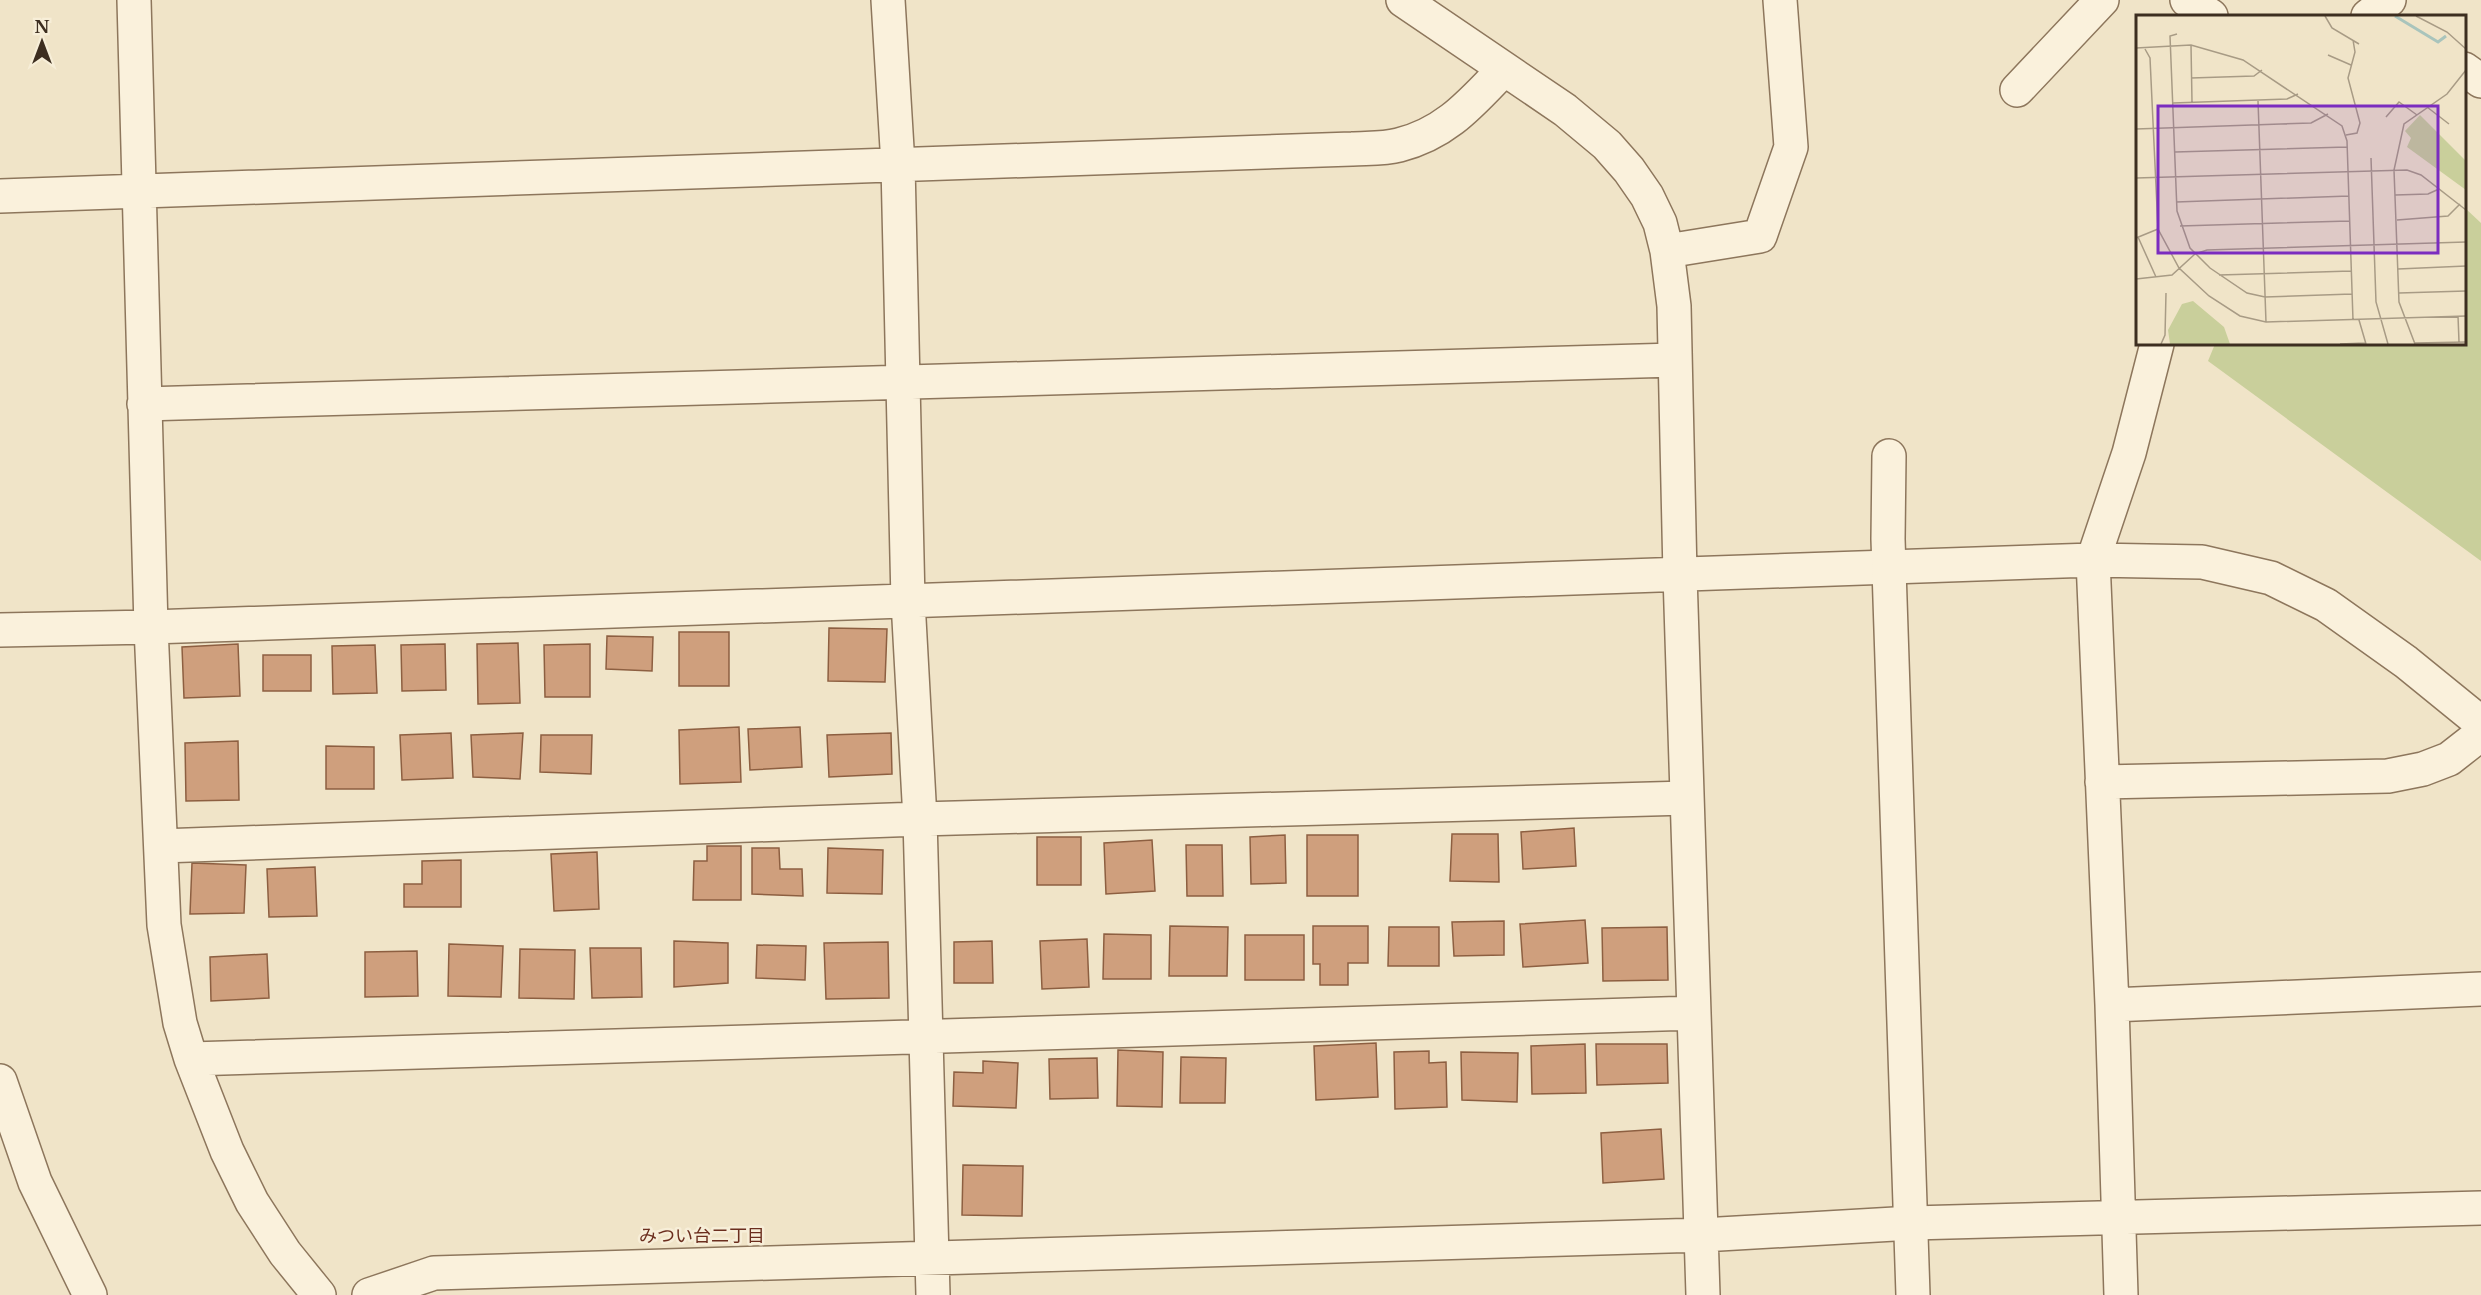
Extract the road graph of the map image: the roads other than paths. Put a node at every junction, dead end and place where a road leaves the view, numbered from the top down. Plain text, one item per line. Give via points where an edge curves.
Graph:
1 (134, 0) edge
2 (888, 0) edge
3 (1403, 0) edge
4 (1780, 0) edge
5 (2102, 0) edge
6 (2187, 0) edge
7 (2210, 15) edge
8 (1504, 69) junction
9 (2466, 70) edge
10 (2481, 81) edge
11 (2017, 90) dead end
12 (898, 165) junction
13 (138, 191) junction
14 (0, 196) edge
15 (1667, 251) junction
16 (2157, 345) edge
17 (1675, 360) junction
18 (904, 382) junction
19 (144, 405) junction
20 (1889, 456) dead end
21 (2093, 560) junction
22 (1890, 569) junction
23 (1680, 574) junction
24 (908, 601) junction
25 (151, 627) junction
26 (0, 630) edge
27 (2481, 723) edge
28 (2481, 734) edge
29 (2102, 782) junction
30 (1687, 798) junction
31 (920, 819) junction
32 (161, 846) junction
33 (2481, 990) edge
34 (2112, 1005) junction
35 (1694, 1013) junction
36 (925, 1036) junction
37 (191, 1059) junction
38 (0, 1083) edge
39 (2481, 1208) edge
40 (2119, 1219) junction
41 (1912, 1223) junction
42 (1702, 1234) junction
43 (931, 1257) junction
44 (90, 1295) edge
45 (319, 1295) edge
46 (369, 1295) edge
47 (933, 1295) edge
48 (1703, 1295) edge
49 (1913, 1295) edge
50 (2121, 1295) edge

1 - 13 street
2 - 12 street
3 - 8 street
4 - 15 street via 1791,147 1760,236
5 - 11 street
6 - 7 street
8 - 12 street via 1453,121 1425,137 1397,146
8 - 15 street via 1565,110 1607,145 1647,195
9 - 10 street
12 - 13 street
12 - 18 street
13 - 14 street
13 - 19 street
15 - 17 street
16 - 21 street via 2129,453
17 - 18 street
17 - 23 street
18 - 19 street
18 - 24 street
19 - 25 street
20 - 22 street
21 - 22 street
21 - 27 street via 2202,562 2271,578 2326,605 2406,662
21 - 29 street
22 - 23 street
22 - 41 street
23 - 24 street
23 - 30 street
24 - 25 street
24 - 31 street
25 - 26 street
25 - 32 street
28 - 29 street via 2450,759 2388,776
29 - 34 street
30 - 31 street
30 - 35 street
31 - 32 street
31 - 36 street
32 - 37 street via 164,925 180,1023
33 - 34 street
34 - 40 street
35 - 36 street
35 - 42 street
36 - 37 street
36 - 43 street
37 - 45 street via 252,1202 285,1253
38 - 44 street via 35,1182
39 - 40 street
40 - 41 street
40 - 50 street
41 - 42 street
41 - 49 street
42 - 43 street
42 - 48 street
43 - 46 street via 434,1273
43 - 47 street

